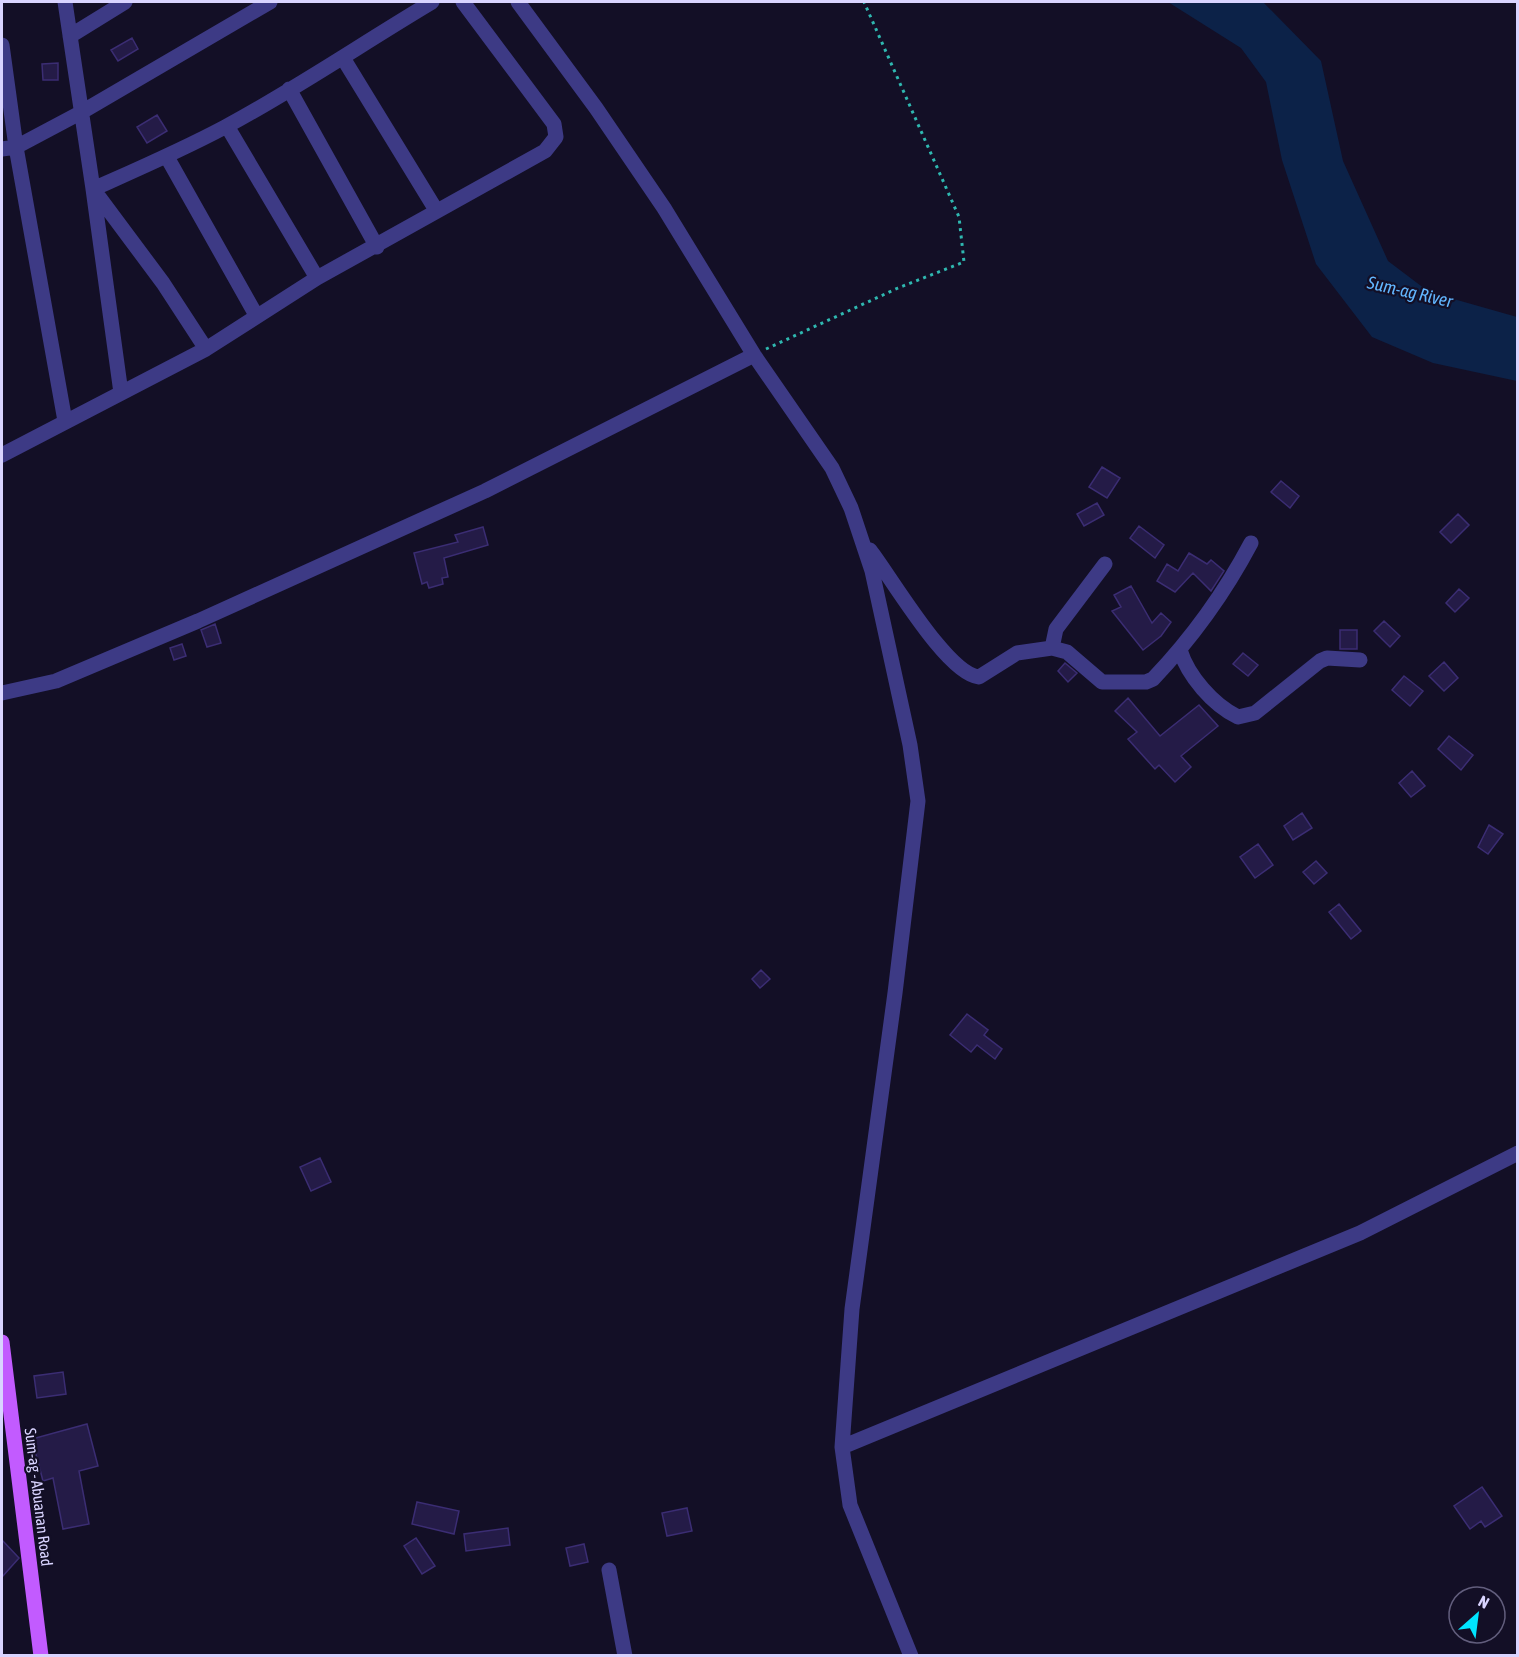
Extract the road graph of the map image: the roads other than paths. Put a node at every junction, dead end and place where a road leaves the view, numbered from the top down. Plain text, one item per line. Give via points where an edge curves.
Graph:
1 (65, 2) edge
2 (125, 2) edge
3 (270, 2) edge
4 (432, 2) edge
5 (463, 2) edge
6 (518, 2) edge
7 (70, 36) junction
8 (2, 45) edge
9 (343, 58) junction
10 (290, 89) junction
11 (80, 113) junction
12 (227, 126) junction
13 (9, 148) edge
14 (167, 157) junction
15 (93, 189) junction
16 (436, 210) junction
17 (376, 247) junction
18 (317, 278) junction
19 (256, 315) junction
20 (206, 349) junction
21 (754, 355) junction
22 (121, 393) junction
23 (65, 421) junction
24 (2, 455) edge
25 (863, 541) junction
26 (1251, 543) dead end
27 (1105, 564) dead end
28 (1052, 648) junction
29 (1180, 650) junction
30 (1360, 660) dead end
31 (2, 693) edge
32 (1518, 1153) edge
33 (2, 1342) edge
34 (842, 1447) junction
35 (609, 1570) dead end
36 (41, 1656) edge
37 (625, 1656) edge
38 (911, 1656) edge

1 - 7 street
2 - 7 street
3 - 11 street
4 - 9 street
5 - 16 street via 554,124 556,137 545,151
6 - 21 street via 657,199
7 - 11 street
8 - 13 street
9 - 10 street
9 - 16 street
10 - 12 street
10 - 17 street
11 - 13 street
11 - 15 street
12 - 14 street
12 - 18 street
13 - 23 street
14 - 15 street
14 - 19 street
15 - 20 street via 157,274
15 - 22 street
16 - 17 street
17 - 18 street
18 - 19 street
19 - 20 street
20 - 22 street
21 - 25 street via 832,468
21 - 31 street via 485,491 251,597 57,681
22 - 23 street
23 - 24 street
25 - 28 street via 918,619 966,674 979,677 1017,653
25 - 34 street via 910,746 918,801 852,1309
26 - 29 street via 1222,595
27 - 28 street via 1056,629
28 - 29 street via 1067,652 1097,680 1110,683 1153,679
29 - 30 street via 1207,692 1222,708 1238,717 1255,713 1320,661
32 - 34 street via 1360,1233
33 - 36 main road, Sum-ag - Abuanan Road
34 - 38 street via 850,1505
35 - 37 street

